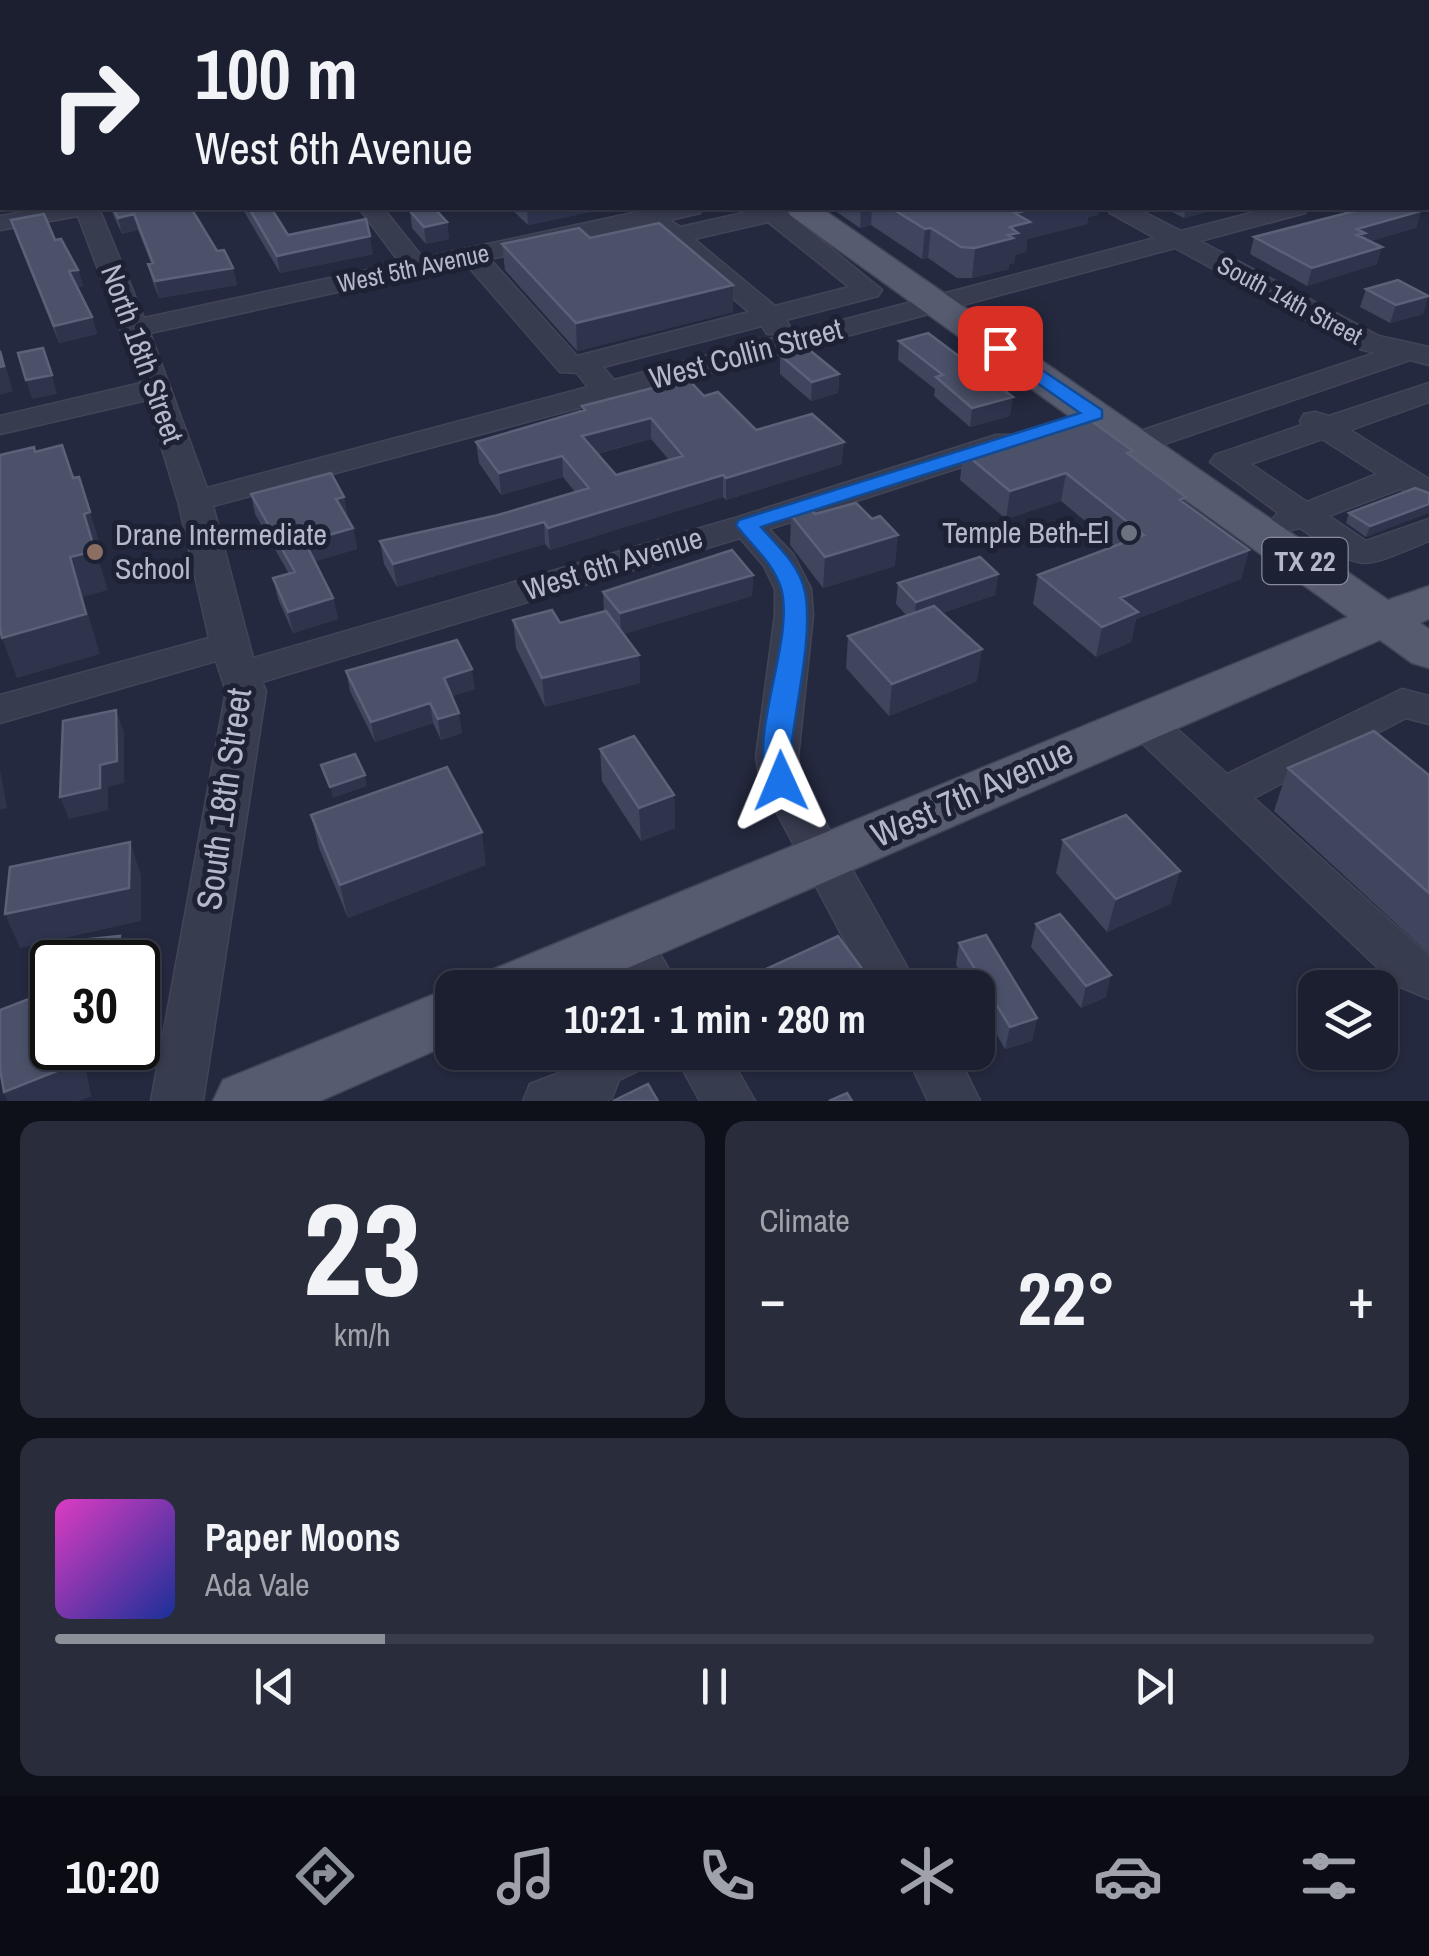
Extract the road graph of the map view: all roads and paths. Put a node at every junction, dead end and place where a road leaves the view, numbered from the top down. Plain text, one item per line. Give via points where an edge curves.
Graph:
1 (74, 210) edge
2 (86, 210) edge
3 (373, 210) edge
4 (684, 210) edge
5 (779, 210) edge
6 (790, 210) edge
7 (791, 210) edge
8 (1123, 210) edge
9 (1288, 210) edge
10 (654, 222) edge
11 (0, 224) edge
12 (1177, 239) junction
13 (472, 255) junction
14 (878, 262) junction
15 (416, 267) junction
16 (845, 271) junction
17 (936, 304) junction
18 (769, 314) junction
19 (135, 328) junction
20 (793, 342) junction
21 (1422, 351) edge
22 (584, 363) junction
23 (158, 388) junction
24 (607, 391) junction
25 (1429, 392) edge
26 (1276, 396) junction
27 (1065, 424) junction
28 (0, 425) edge
29 (1326, 428) junction
30 (1136, 443) junction
31 (1419, 483) edge
32 (195, 501) junction
33 (1283, 523) junction
34 (747, 525) junction
35 (1429, 529) edge
36 (1429, 601) edge
37 (1383, 620) junction
38 (1429, 652) edge
39 (236, 659) junction
40 (0, 709) edge
41 (1429, 710) edge
42 (1142, 720) junction
43 (1223, 795) junction
44 (824, 858) junction
45 (627, 941) junction
46 (566, 970) edge
47 (645, 970) edge
48 (884, 970) edge
49 (1429, 979) edge
50 (435, 1021) edge
51 (709, 1070) edge
52 (939, 1070) edge
53 (176, 1101) edge
54 (247, 1101) edge
55 (729, 1101) edge
56 (954, 1101) edge

1 - 11 street
2 - 19 street, North 18th Street
3 - 15 street
4 - 10 street, West 5th Avenue
5 - 10 street
6 - 16 street
7 - 14 main road, TX 22
8 - 12 street, South 14th Street
9 - 12 street, West Collin Street
10 - 13 street, West 5th Avenue
10 - 18 street
12 - 17 street, West Collin Street
12 - 21 street, South 14th Street via 1370,344
13 - 15 street, West 5th Avenue
13 - 22 street via 570,366
14 - 16 street
14 - 17 main road, TX 22
15 - 19 street, West 5th Avenue
16 - 18 street via 869,290
17 - 20 street, West Collin Street
17 - 27 main road, TX 22
18 - 20 street
18 - 22 street
19 - 23 street, North 18th Street
20 - 24 street, West Collin Street
21 - 26 street
22 - 24 street
23 - 28 street
23 - 32 street, North 18th Street
24 - 32 street, West Collin Street
25 - 29 street
26 - 29 street
26 - 30 street
27 - 30 main road, TX 22
27 - 34 street, West 6th Avenue
29 - 31 street
29 - 33 street via 1226,462
30 - 33 main road, TX 22
31 - 33 street
32 - 39 street, South 18th Street
33 - 35 street via 1363,555
33 - 37 main road, TX 22
34 - 39 street, West 6th Avenue
34 - 44 street via 780,562 793,589 777,757 781,781
36 - 37 main road, West 7th Avenue
37 - 38 main road
37 - 42 main road, West 7th Avenue
39 - 40 street, West 6th Avenue
39 - 53 street, South 18th Street via 244,708
41 - 43 street via 1402,703 1369,740
42 - 43 street
42 - 44 main road, West 7th Avenue
43 - 49 street via 1413,972
44 - 45 main road, West 7th Avenue
44 - 48 street
45 - 46 main road, West 7th Avenue
45 - 47 street
50 - 54 main road
51 - 55 street
52 - 56 street

